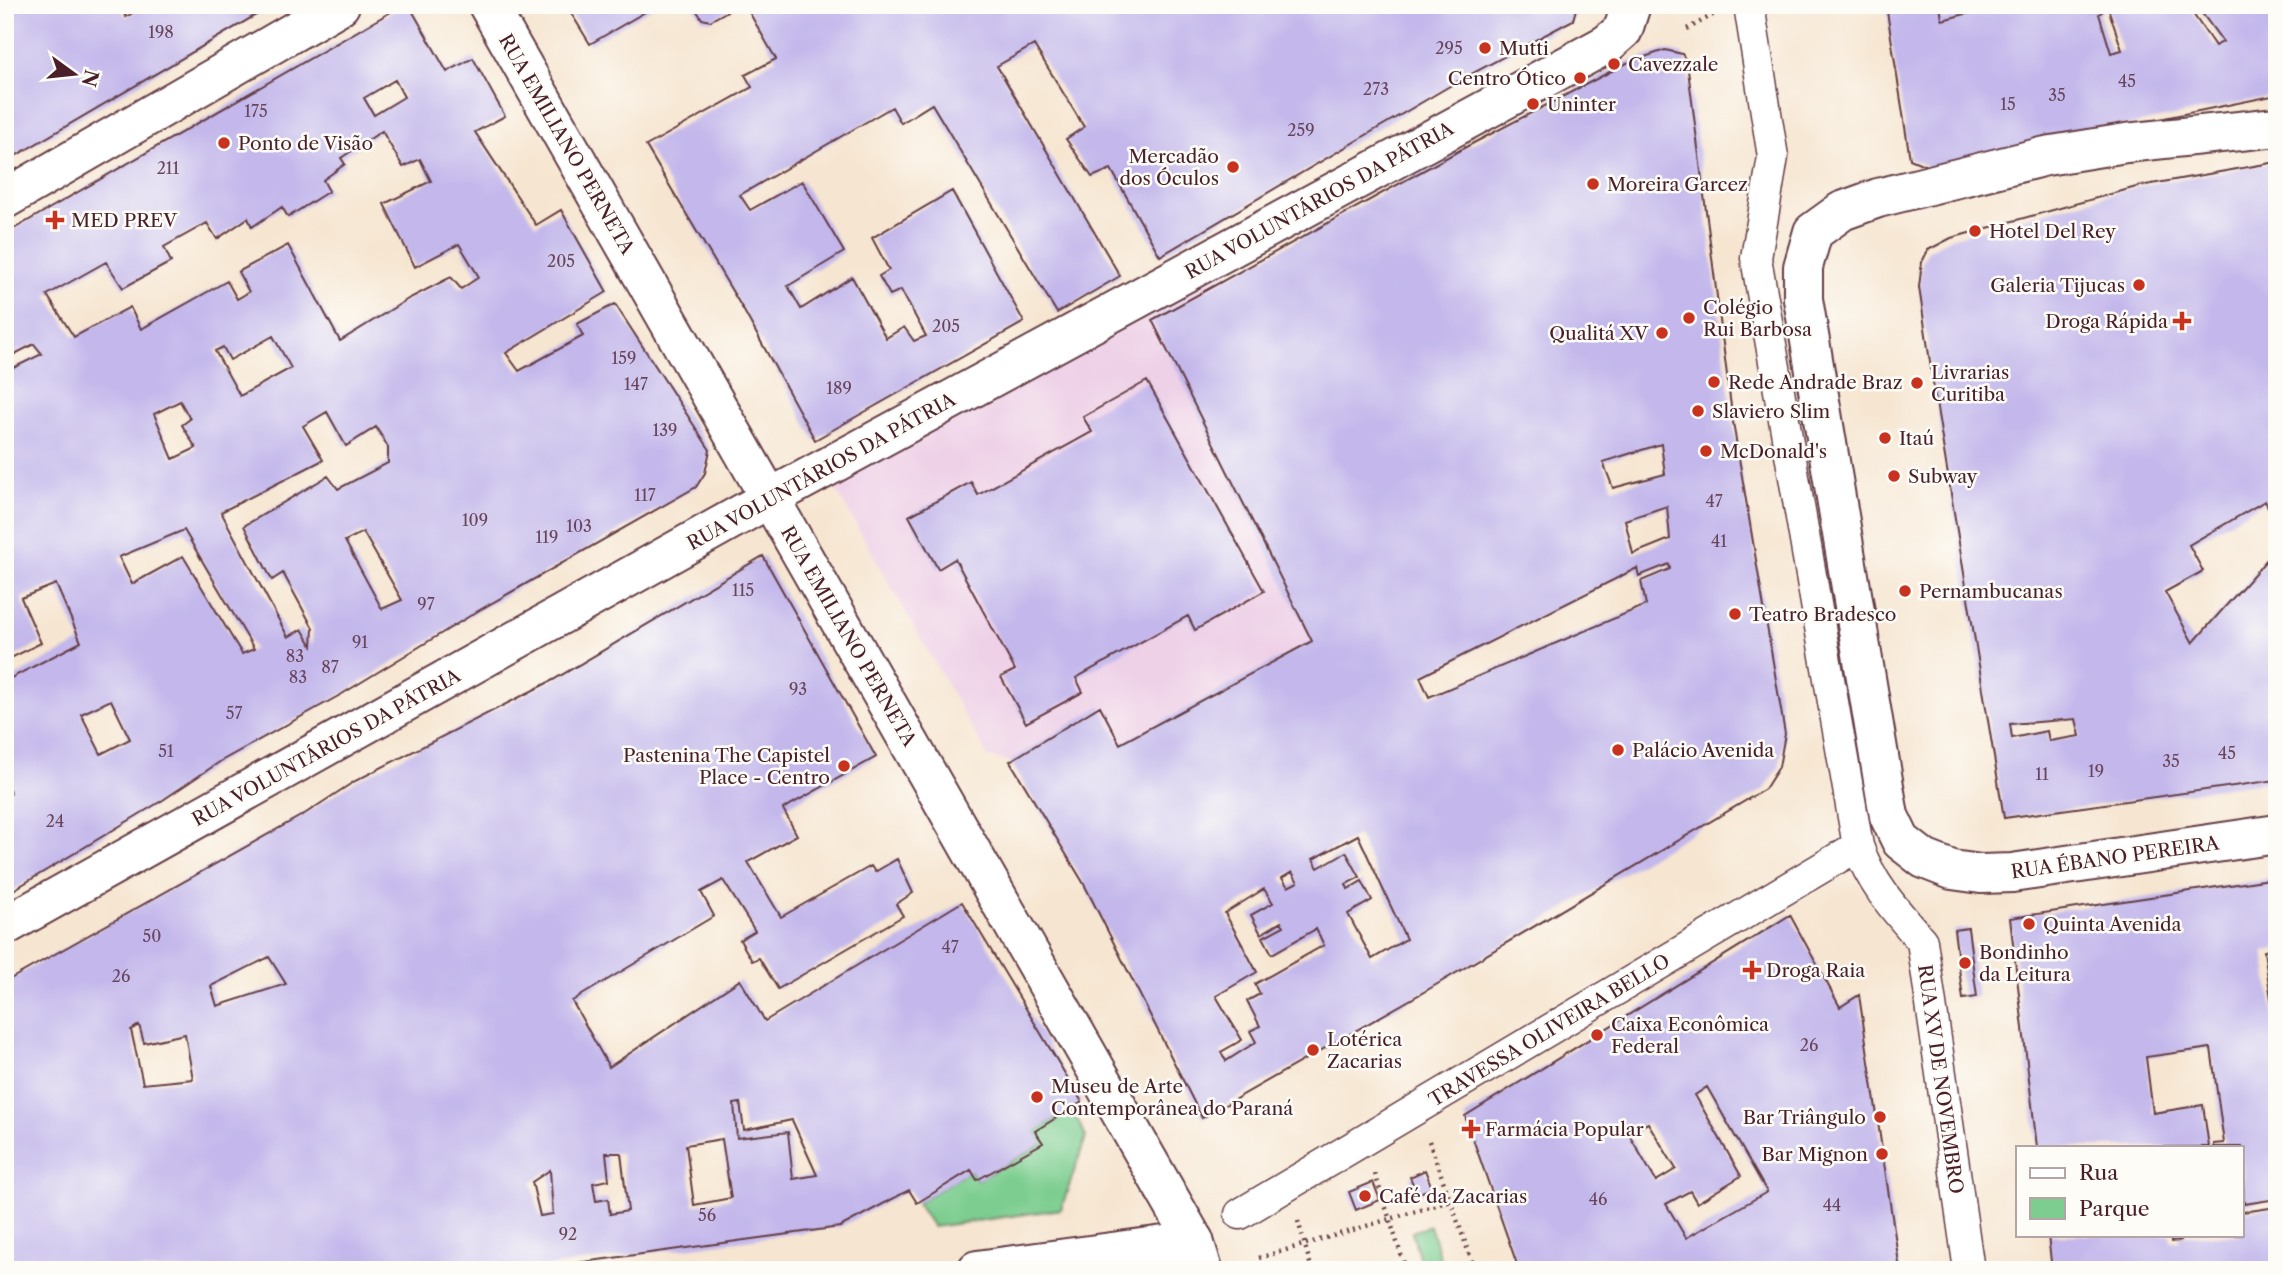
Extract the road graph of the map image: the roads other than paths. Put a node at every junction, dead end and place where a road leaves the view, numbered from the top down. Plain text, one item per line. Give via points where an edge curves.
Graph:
1 (340, 5) edge
2 (488, 5) edge
3 (1749, 5) edge
4 (1631, 9) edge
5 (2277, 127) edge
6 (5, 199) edge
7 (770, 498) junction
8 (2277, 834) edge
9 (1858, 846) junction
10 (5, 926) edge
11 (1240, 1214) dead end
12 (1199, 1255) edge
13 (978, 1270) edge
14 (1969, 1270) edge

1 - 6 street
2 - 7 street, RUA EMILIANO PERNETA
3 - 9 street, RUA XV DE NOVEMBRO via 1773,157 1756,258
4 - 7 street, RUA VOLUNTÁRIOS DA PÁTRIA via 1623,30 1607,44
5 - 8 street, RUA ÉBANO PEREIRA via 2046,156 1878,198 1842,211 1814,232 1803,267 1803,299 1889,816 1901,841 1924,859 1952,870 2012,873
7 - 10 street, RUA VOLUNTÁRIOS DA PÁTRIA
7 - 12 street, RUA EMILIANO PERNETA
9 - 11 street, TRAVESSA OLIVEIRA BELLO
9 - 14 street, RUA XV DE NOVEMBRO via 1866,870 1922,942
12 - 13 street

